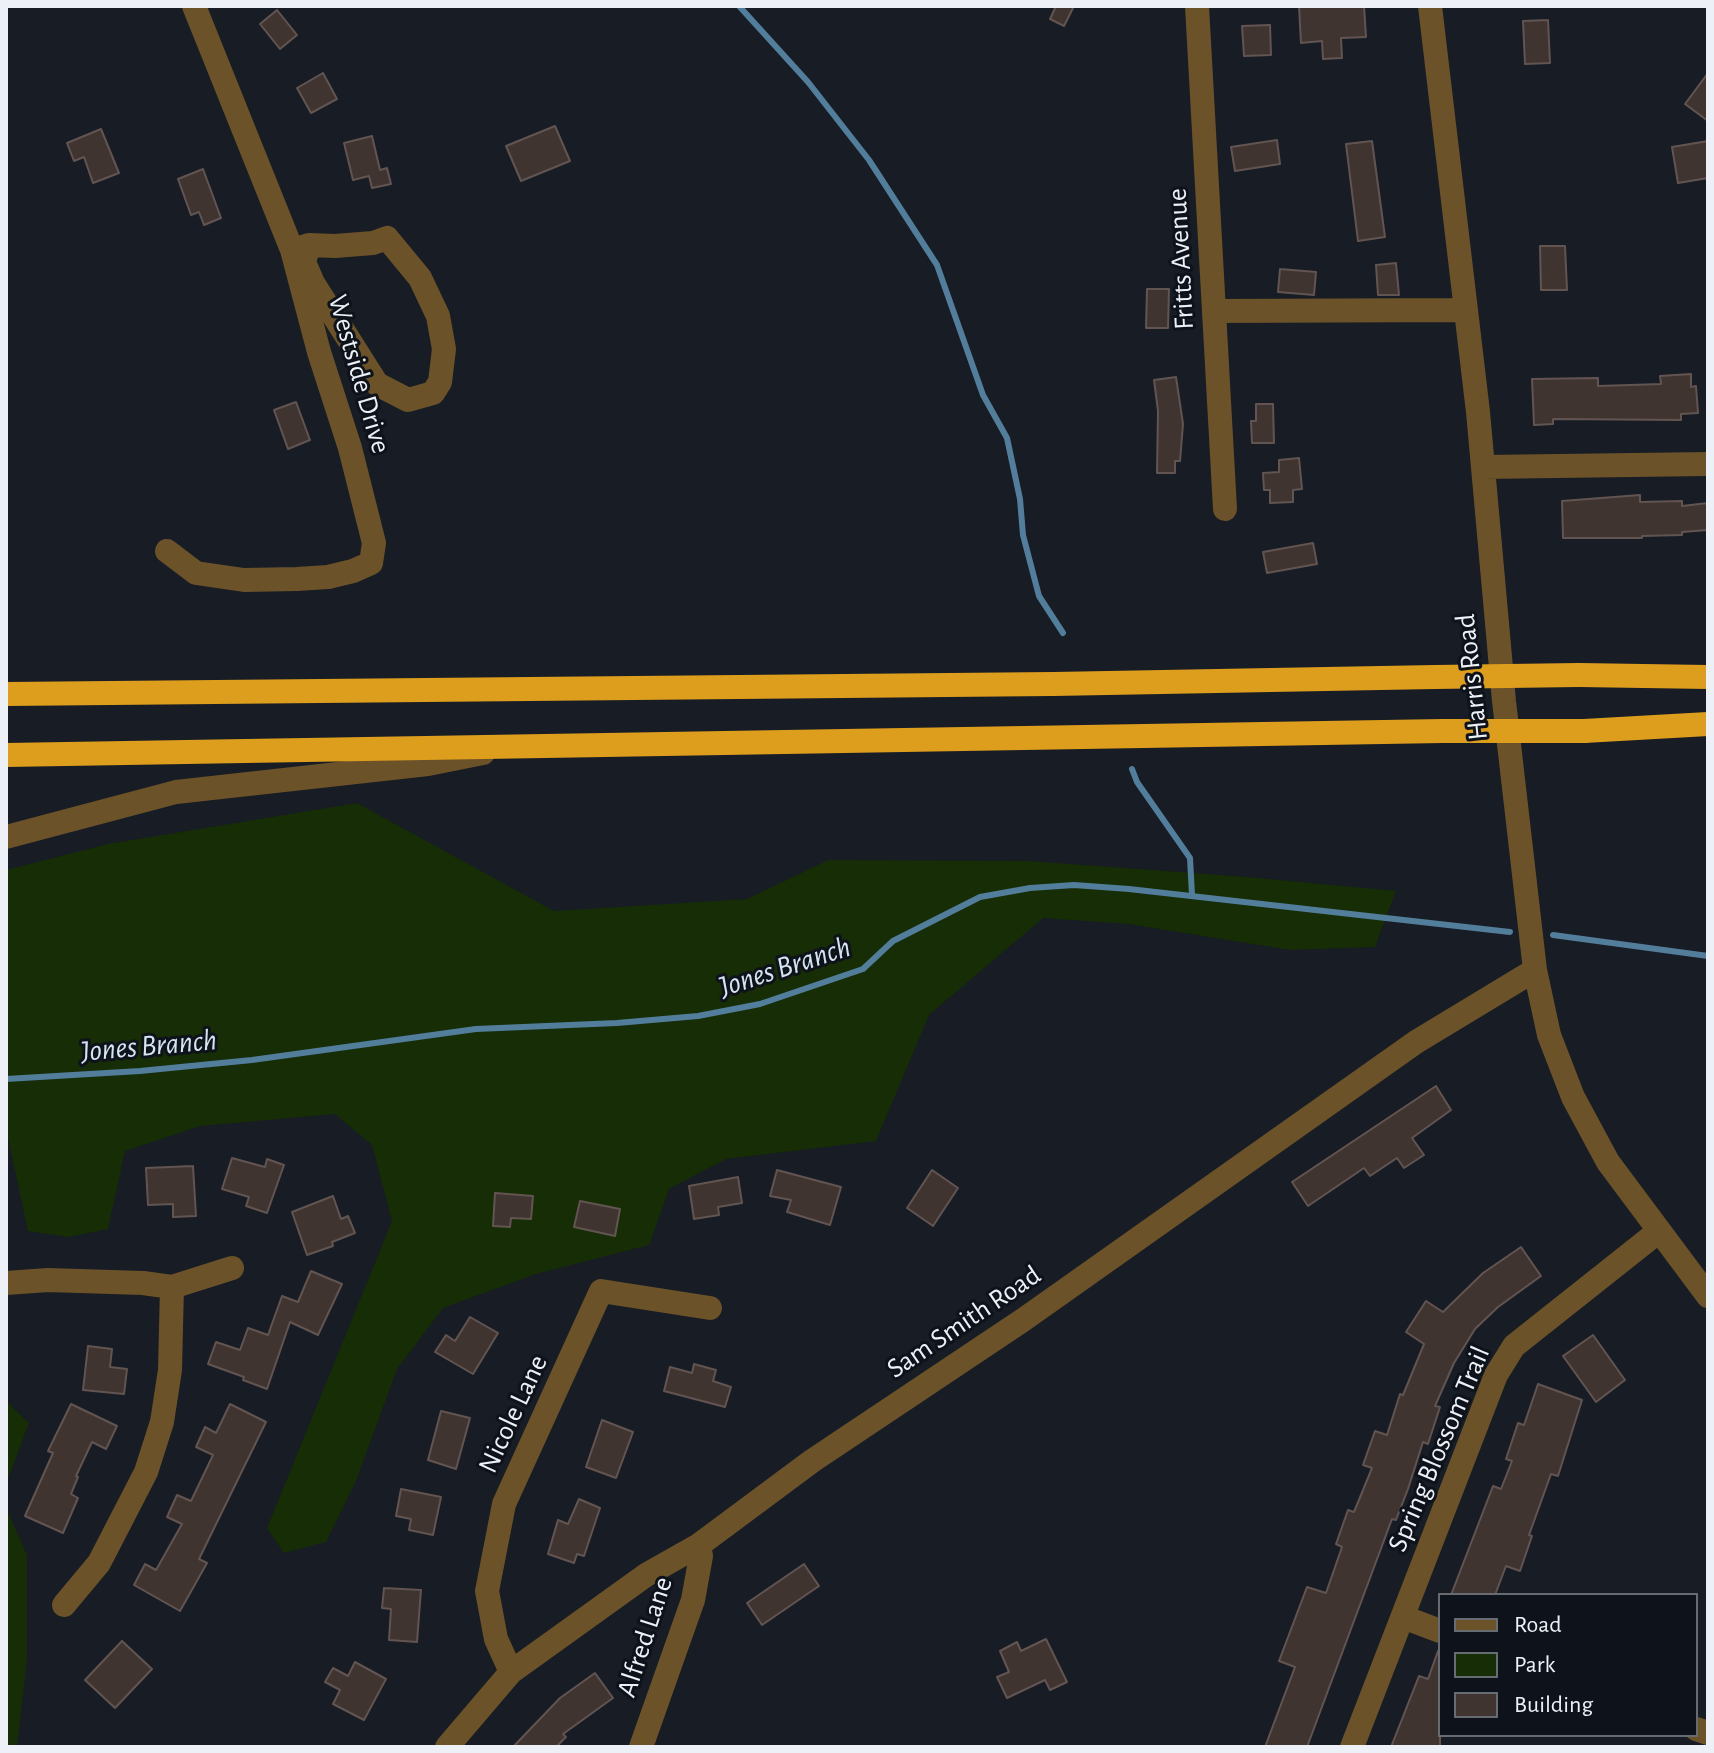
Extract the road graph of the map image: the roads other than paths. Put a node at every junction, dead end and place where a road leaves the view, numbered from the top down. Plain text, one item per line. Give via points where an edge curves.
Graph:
1 (194, 6) edge
2 (1197, 6) edge
3 (1430, 6) edge
4 (303, 250) junction
5 (1464, 310) junction
6 (1215, 311) junction
7 (1708, 464) edge
8 (1483, 467) junction
9 (1225, 509) dead end
10 (167, 551) dead end
11 (1708, 677) edge
12 (6, 694) edge
13 (1708, 724) edge
14 (520, 746) junction
15 (6, 755) edge
16 (6, 837) edge
17 (1535, 970) junction
18 (1659, 1231) junction
19 (232, 1268) dead end
20 (6, 1283) edge
21 (172, 1287) junction
22 (1708, 1296) edge
23 (710, 1308) dead end
24 (699, 1545) junction
25 (64, 1605) dead end
26 (1403, 1617) junction
27 (1438, 1630) edge
28 (511, 1672) junction
29 (447, 1747) edge
30 (641, 1747) edge
31 (1352, 1747) edge

1 - 4 street, Westside Drive
2 - 6 street, Fritts Avenue
3 - 5 street, Harris Road
4 - 4 street via 313,283 377,384 408,400 433,393 440,382 444,349 438,316 420,278 397,249 387,238
4 - 10 street, Westside Drive via 319,352 374,543 371,563 328,577 244,580 196,573
5 - 6 street
5 - 8 street, Harris Road
6 - 9 street, Fritts Avenue
7 - 8 street
8 - 17 street, Harris Road
11 - 12 highway, bridge
13 - 14 highway, bridge via 1584,731
14 - 15 highway
14 - 16 street via 428,764 176,792
17 - 18 street, Harris Road via 1549,1035 1573,1097 1608,1162
17 - 24 street, Sam Smith Road via 1416,1042
18 - 22 street, Harris Road
18 - 26 street, Spring Blossom Trail via 1514,1346 1496,1375
19 - 21 street
20 - 21 street via 48,1280
21 - 25 street via 170,1370 162,1422 146,1472 99,1563
23 - 28 street, Nicole Lane via 601,1291 504,1504 487,1591 496,1639
24 - 28 street, Sam Smith Road via 646,1575
24 - 30 street, Alfred Lane via 693,1600
26 - 27 street
26 - 31 street, Spring Blossom Trail
28 - 29 street, Sam Smith Road

